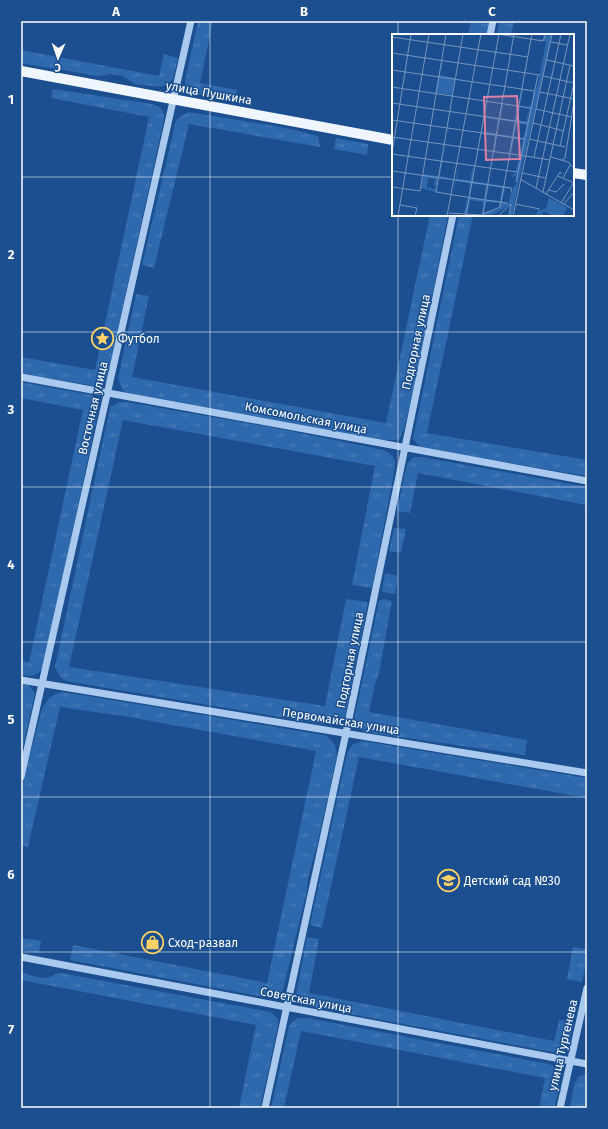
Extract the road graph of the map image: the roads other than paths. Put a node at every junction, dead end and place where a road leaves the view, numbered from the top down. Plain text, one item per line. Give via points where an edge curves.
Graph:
1 (191, 21) edge
2 (493, 21) edge
3 (490, 34) edge
4 (21, 71) edge
5 (173, 100) junction
6 (392, 140) edge
7 (574, 173) edge
8 (587, 175) edge
9 (453, 216) edge
10 (21, 377) edge
11 (108, 393) junction
12 (405, 448) junction
13 (587, 481) edge
14 (21, 680) edge
15 (43, 684) junction
16 (346, 733) junction
17 (587, 773) edge
18 (21, 777) edge
19 (21, 957) edge
20 (587, 988) edge
21 (287, 1008) junction
22 (570, 1061) junction
23 (587, 1064) edge
24 (265, 1108) edge
25 (560, 1108) edge

1 - 5 street, Восточная улица
2 - 3 street
4 - 5 main road, улица Пушкина
5 - 6 main road, улица Пушкина
5 - 11 street, Восточная улица
7 - 8 main road
9 - 12 street, Подгорная улица
10 - 11 street, Комсомольская улица
11 - 12 street, Комсомольская улица
11 - 15 street, Восточная улица
12 - 13 street, Комсомольская улица
12 - 16 street, Подгорная улица
14 - 15 street, Первомайская улица
15 - 16 street, Первомайская улица
15 - 18 street, Восточная улица
16 - 17 street, Первомайская улица
16 - 21 street, Подгорная улица
19 - 21 street, Советская улица
20 - 22 street, улица Тургенева
21 - 22 street, Советская улица
21 - 24 street, Подгорная улица
22 - 23 street, Советская улица
22 - 25 street, улица Тургенева

